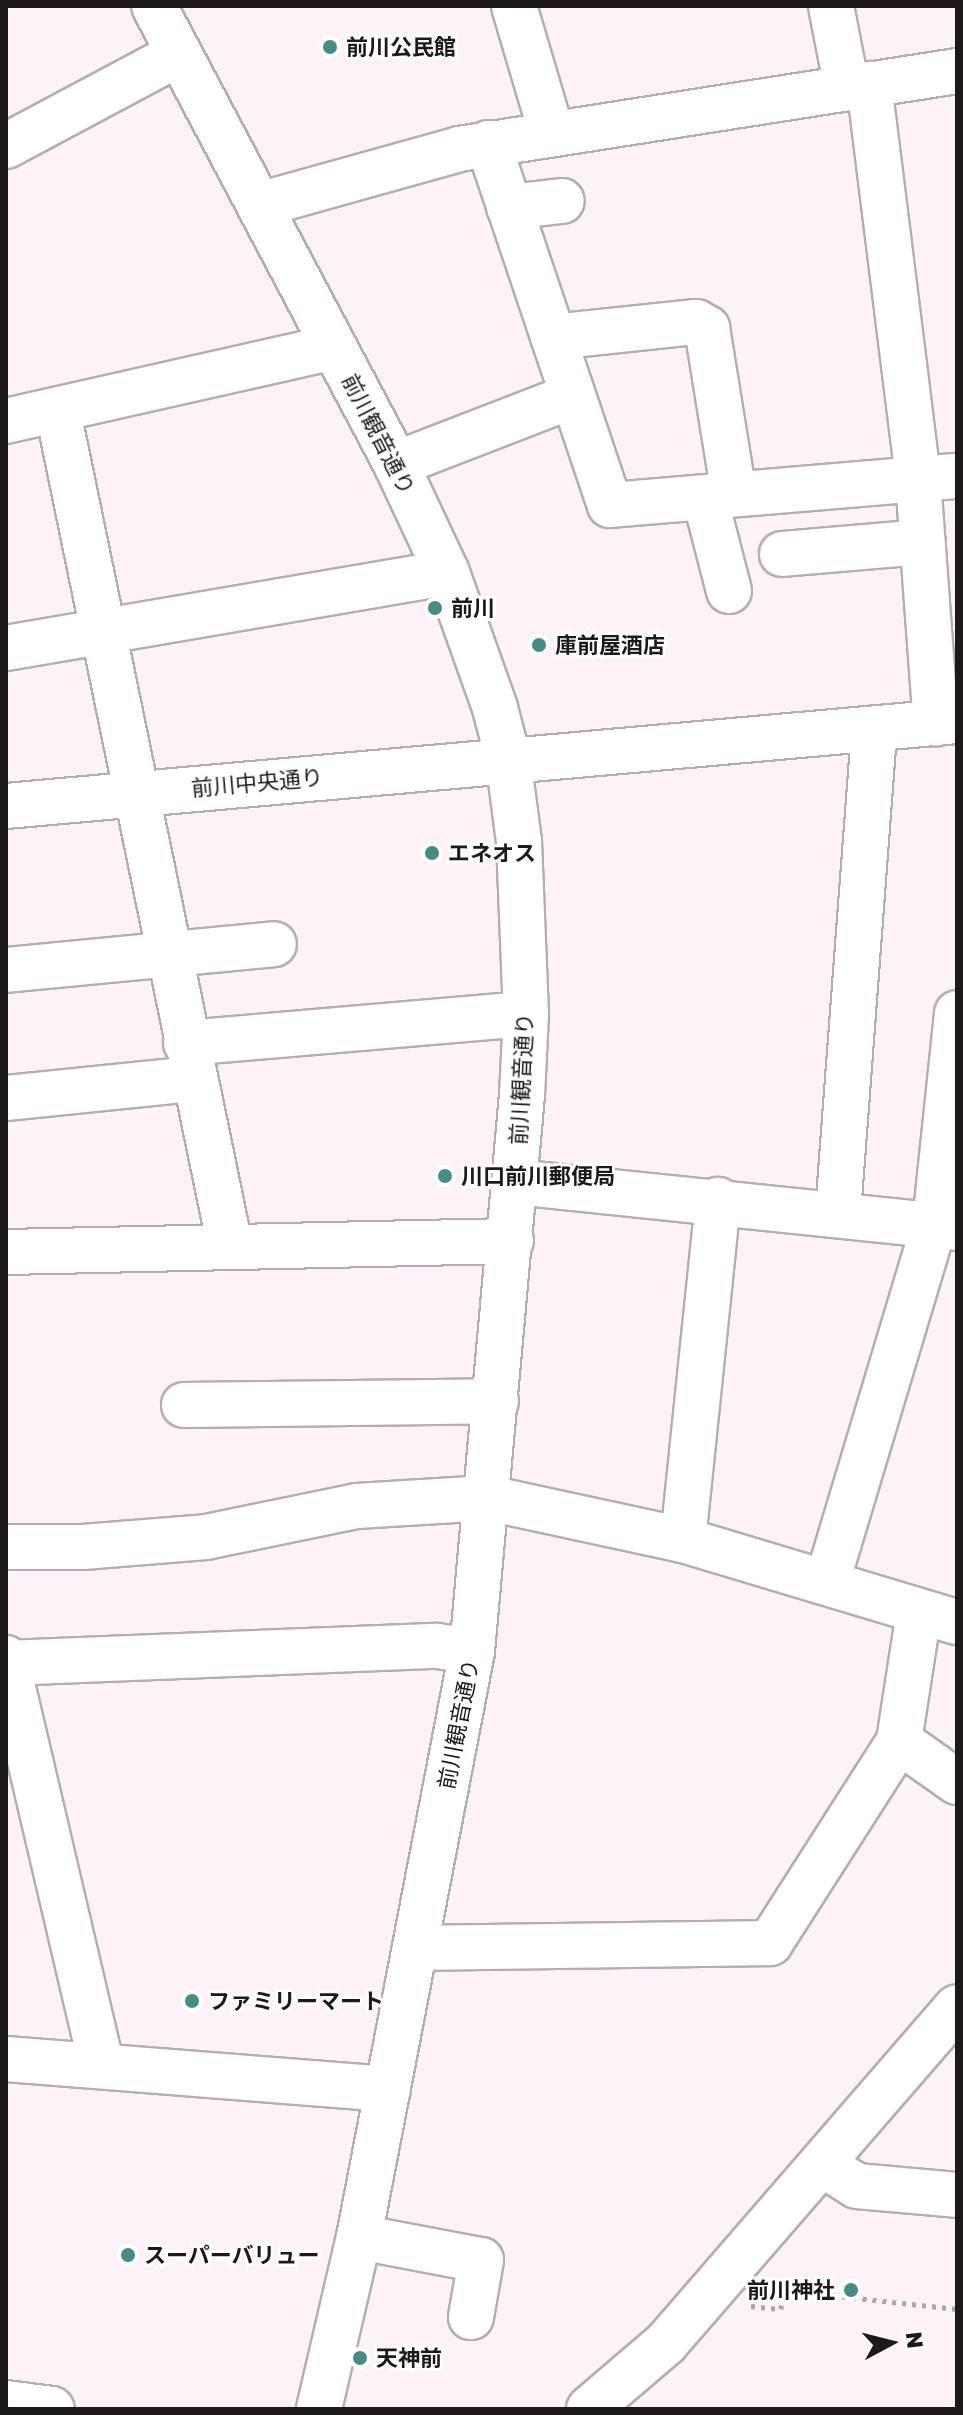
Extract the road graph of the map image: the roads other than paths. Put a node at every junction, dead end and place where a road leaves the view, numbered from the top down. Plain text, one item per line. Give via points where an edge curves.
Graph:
1 (154, 6) edge
2 (514, 6) edge
3 (831, 6) edge
4 (178, 54) junction
5 (957, 71) edge
6 (858, 86) junction
7 (552, 134) junction
8 (488, 143) junction
9 (6, 146) edge
10 (562, 201) dead end
11 (259, 205) junction
12 (509, 207) junction
13 (553, 337) junction
14 (334, 347) junction
15 (572, 396) junction
16 (58, 412) junction
17 (6, 421) edge
18 (396, 464) junction
19 (937, 478) edge
20 (720, 496) junction
21 (922, 542) junction
22 (782, 554) dead end
23 (447, 573) junction
24 (729, 591) dead end
25 (103, 633) junction
26 (6, 648) edge
27 (946, 722) edge
28 (874, 728) junction
29 (508, 758) junction
30 (133, 794) junction
31 (6, 806) edge
32 (274, 944) dead end
33 (168, 957) junction
34 (6, 970) edge
35 (957, 1013) edge
36 (526, 1014) junction
37 (190, 1061) junction
38 (6, 1098) edge
39 (514, 1182) junction
40 (718, 1200) junction
41 (838, 1212) junction
42 (946, 1225) edge
43 (511, 1241) junction
44 (230, 1246) junction
45 (6, 1252) edge
46 (496, 1401) junction
47 (184, 1405) dead end
48 (488, 1498) junction
49 (683, 1540) junction
50 (6, 1547) edge
51 (827, 1582) junction
52 (938, 1617) edge
53 (472, 1651) junction
54 (6, 1661) edge
55 (899, 1741) junction
56 (957, 1782) edge
57 (416, 1948) junction
58 (957, 2007) edge
59 (6, 2059) edge
60 (101, 2064) junction
61 (388, 2089) junction
62 (822, 2164) junction
63 (957, 2195) edge
64 (359, 2237) junction
65 (471, 2317) dead end
66 (6, 2403) edge
67 (52, 2409) edge
68 (319, 2409) edge
69 (589, 2409) edge

1 - 4 street, 前川観音通り
2 - 7 street
3 - 6 street
4 - 9 street
4 - 11 street, 前川観音通り
5 - 6 street
6 - 7 street
6 - 19 street
7 - 8 street
8 - 11 street
8 - 12 street
10 - 12 street
11 - 14 street, 前川観音通り
12 - 13 street
13 - 15 street
13 - 20 street via 696,322 707,328
14 - 16 street
14 - 18 street, 前川観音通り
15 - 18 street
15 - 20 street via 610,505
16 - 17 street
16 - 25 street
18 - 23 street, 前川観音通り
19 - 20 street
19 - 21 street
20 - 24 street
21 - 22 street
21 - 27 street
23 - 25 street
23 - 29 street, 前川観音通り
25 - 26 street
25 - 30 street
27 - 28 street, 前川中央通り
28 - 29 street, 前川中央通り
28 - 41 street
29 - 30 street, 前川中央通り
29 - 36 street, 前川観音通り via 520,854
30 - 31 street, 前川中央通り
30 - 33 street
32 - 33 street
33 - 34 street
33 - 37 street
35 - 42 street
36 - 37 street
36 - 39 street, 前川観音通り
37 - 38 street
37 - 44 street
39 - 40 street
39 - 43 street, 前川観音通り
40 - 41 street
40 - 49 street
41 - 42 street
42 - 51 street
43 - 44 street
43 - 46 street, 前川観音通り
44 - 45 street
46 - 47 street
46 - 48 street, 前川観音通り
48 - 49 street
48 - 50 street via 357,1506 206,1537
48 - 53 street, 前川観音通り
49 - 51 street
51 - 52 street
52 - 55 street
53 - 54 street via 437,1646
53 - 57 street, 前川観音通り
54 - 60 street
55 - 56 street
55 - 57 street via 770,1943
57 - 61 street, 前川観音通り
58 - 62 street
59 - 60 street
60 - 61 street
61 - 64 street, 前川観音通り
62 - 63 street via 857,2186
62 - 69 street via 666,2343
64 - 65 street via 481,2260
64 - 68 street, 前川観音通り
66 - 67 street

